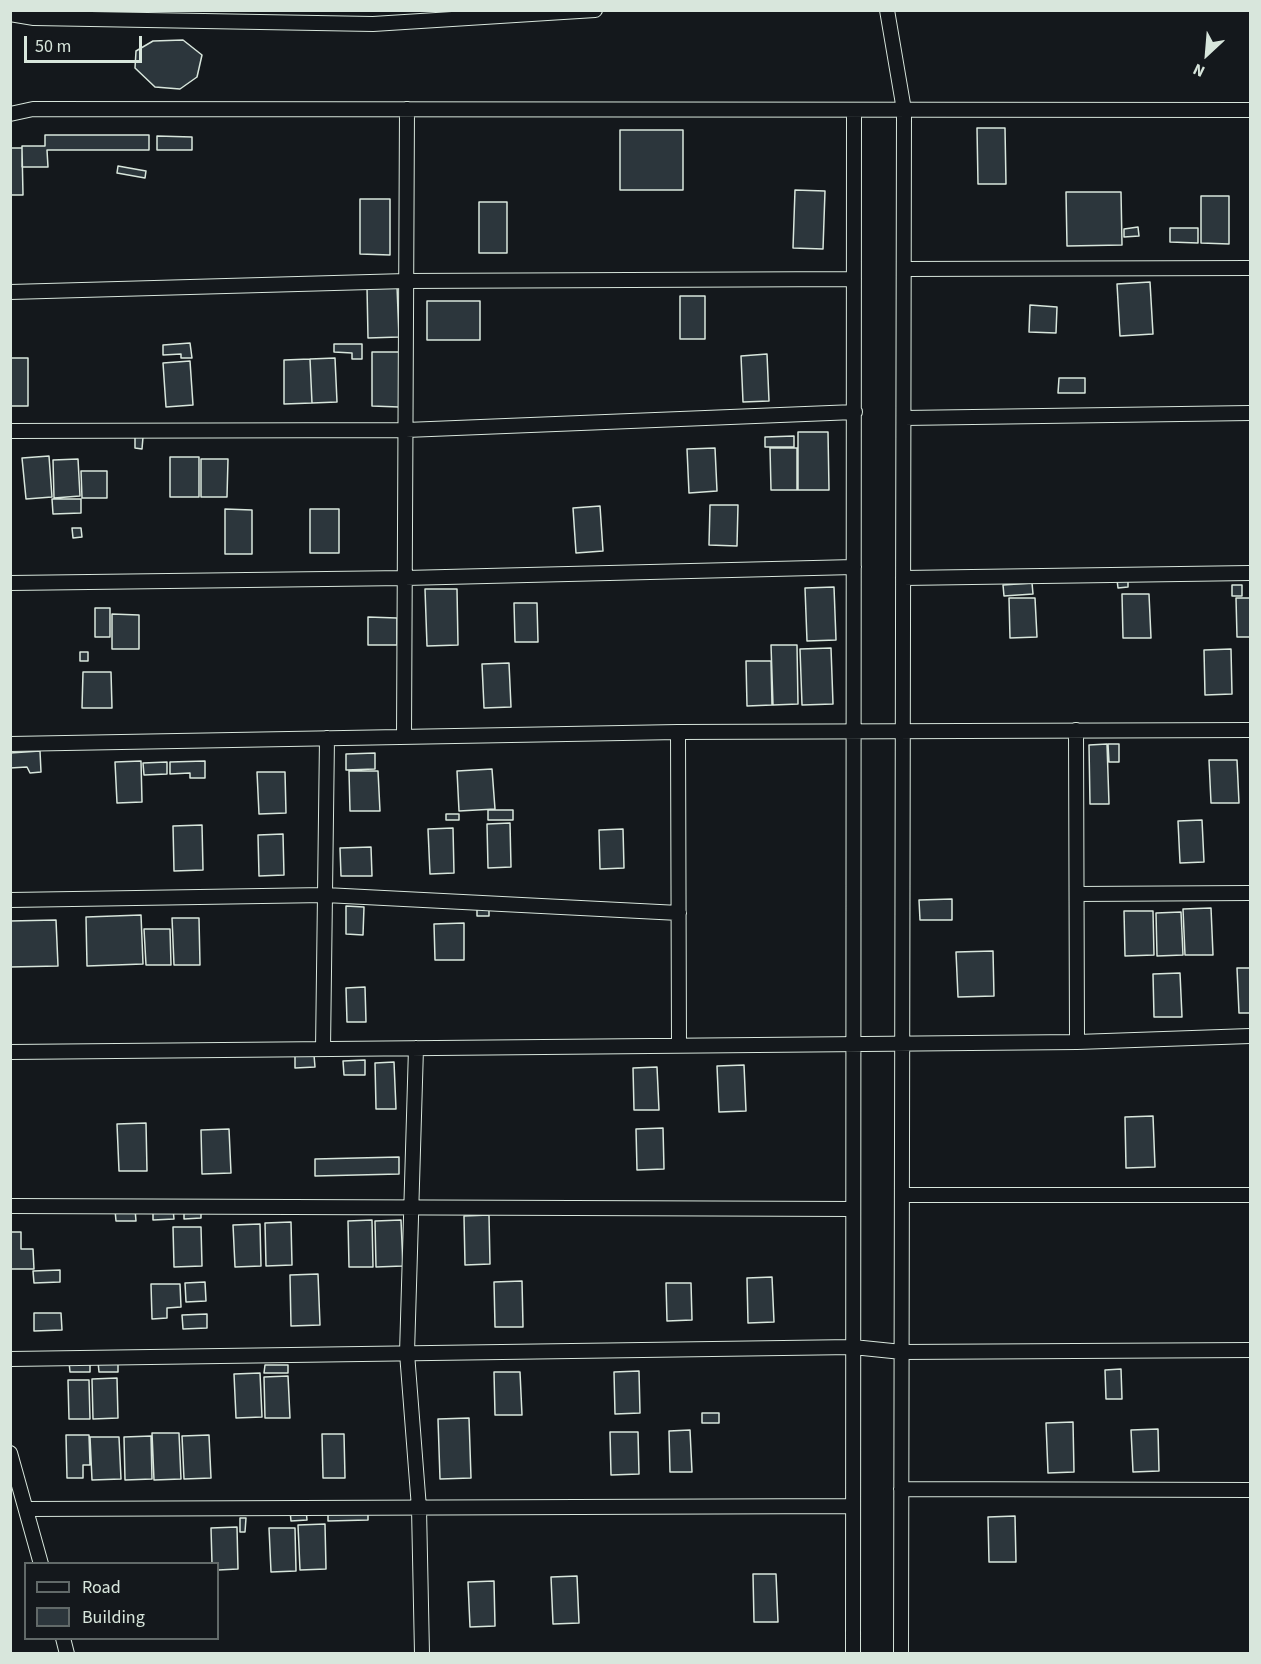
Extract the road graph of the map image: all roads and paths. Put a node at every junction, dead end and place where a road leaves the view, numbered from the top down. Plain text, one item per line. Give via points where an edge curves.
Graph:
1 (595, 10) edge
2 (887, 10) edge
3 (10, 14) edge
4 (373, 17) edge
5 (407, 109) junction
6 (854, 110) junction
7 (904, 110) junction
8 (1251, 110) edge
9 (10, 114) edge
10 (1251, 268) edge
11 (904, 269) junction
12 (854, 279) junction
13 (406, 281) junction
14 (10, 292) edge
15 (855, 412) junction
16 (1251, 413) edge
17 (904, 418) junction
18 (406, 430) junction
19 (10, 431) edge
20 (854, 567) junction
21 (1251, 573) edge
22 (405, 578) junction
23 (903, 578) junction
24 (10, 583) edge
25 (1076, 730) junction
26 (1251, 730) edge
27 (903, 731) junction
28 (678, 732) junction
29 (853, 732) junction
30 (404, 737) junction
31 (327, 738) junction
32 (10, 744) edge
33 (1251, 893) edge
34 (1077, 894) junction
35 (325, 895) junction
36 (10, 900) edge
37 (679, 913) junction
38 (1251, 1036) edge
39 (1077, 1042) junction
40 (854, 1043) junction
41 (902, 1044) junction
42 (679, 1045) junction
43 (322, 1048) junction
44 (416, 1048) junction
45 (10, 1052) edge
46 (902, 1195) junction
47 (1251, 1195) edge
48 (10, 1206) edge
49 (412, 1208) junction
50 (853, 1209) junction
51 (853, 1347) junction
52 (1251, 1350) edge
53 (902, 1352) junction
54 (407, 1353) junction
55 (10, 1359) edge
56 (10, 1453) edge
57 (901, 1489) junction
58 (1251, 1490) edge
59 (853, 1506) junction
60 (419, 1508) junction
61 (26, 1509) junction
62 (42, 1562) edge
63 (422, 1653) edge
64 (853, 1653) edge
65 (901, 1653) edge

1 - 4 street
2 - 7 street
3 - 4 street via 34,18
5 - 6 street
5 - 9 street via 33,109
5 - 13 street
6 - 7 street
6 - 12 street
7 - 8 street
7 - 11 street
10 - 11 street
11 - 17 street
12 - 13 street
12 - 15 street
13 - 14 street
13 - 18 street
15 - 18 street
15 - 20 street
16 - 17 street
17 - 23 street
18 - 19 street
18 - 22 street
20 - 22 street
20 - 29 street
21 - 23 street
22 - 24 street
22 - 30 street
23 - 27 street
25 - 26 street
25 - 27 street
25 - 34 street
27 - 29 street
27 - 41 street
28 - 29 street
28 - 30 street
28 - 37 street
29 - 40 street
30 - 31 street
31 - 32 street
31 - 35 street
33 - 34 street
34 - 39 street
35 - 36 street
35 - 37 street
35 - 43 street
37 - 42 street
38 - 39 street
39 - 41 street
40 - 41 street
40 - 42 street
40 - 50 street
41 - 46 street
42 - 44 street
43 - 44 street
43 - 45 street
44 - 49 street
46 - 47 street
46 - 53 street
48 - 49 street
49 - 50 street
49 - 54 street
50 - 51 street
51 - 53 street
51 - 54 street
51 - 59 street
52 - 53 street
53 - 57 street
54 - 55 street
54 - 60 street
56 - 61 street
57 - 58 street
57 - 65 street
59 - 60 street
59 - 64 street
60 - 61 street
60 - 63 street
61 - 62 street

